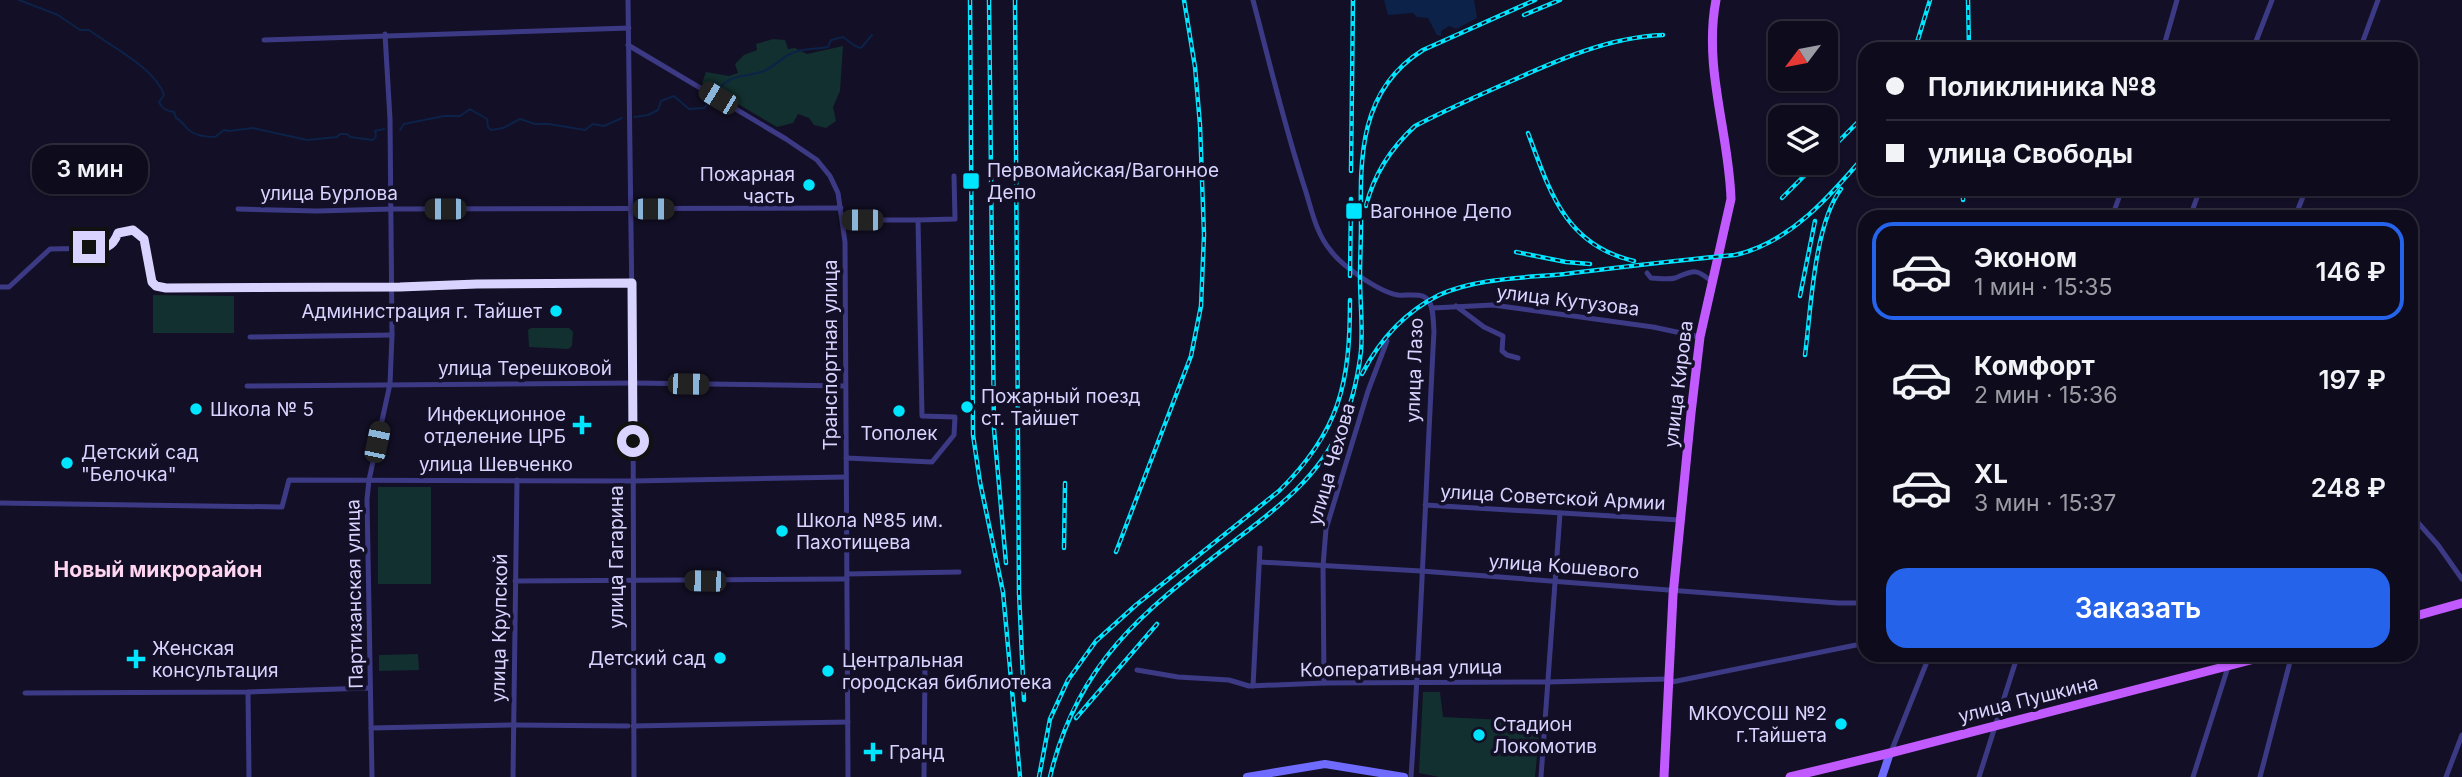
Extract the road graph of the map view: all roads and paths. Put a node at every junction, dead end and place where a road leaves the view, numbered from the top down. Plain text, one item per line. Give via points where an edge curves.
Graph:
1 (628, 0) edge
2 (1252, 0) edge
3 (1716, 0) edge
4 (2177, 0) edge
5 (2272, 0) edge
6 (2378, 0) edge
7 (629, 28) junction
8 (385, 34) junction
9 (264, 40) dead end
10 (2165, 42) edge
11 (2256, 42) edge
12 (2363, 42) edge
13 (628, 45) junction
14 (954, 176) dead end
15 (841, 208) junction
16 (238, 209) dead end
17 (392, 209) junction
18 (631, 209) junction
19 (843, 220) junction
20 (918, 220) junction
21 (1647, 273) dead end
22 (1712, 282) junction
23 (632, 283) junction
24 (0, 287) edge
25 (393, 287) junction
26 (1456, 306) junction
27 (1432, 308) junction
28 (392, 335) junction
29 (250, 337) dead end
30 (1700, 337) junction
31 (1387, 341) dead end
32 (1518, 358) dead end
33 (633, 383) junction
34 (390, 384) junction
35 (247, 386) dead end
36 (845, 386) junction
37 (846, 458) junction
38 (846, 477) junction
39 (517, 480) junction
40 (369, 481) junction
41 (632, 481) junction
42 (0, 503) edge
43 (1425, 505) junction
44 (1560, 513) junction
45 (1680, 520) junction
46 (2418, 523) edge
47 (1260, 548) dead end
48 (1259, 562) junction
49 (1323, 566) junction
50 (1421, 571) junction
51 (959, 572) dead end
52 (847, 576) junction
53 (2462, 579) edge
54 (515, 580) junction
55 (632, 581) junction
56 (1555, 581) junction
57 (1674, 590) junction
58 (2462, 593) edge
59 (1858, 603) edge
60 (2460, 604) edge
61 (2418, 615) edge
62 (1858, 645) edge
63 (1927, 662) edge
64 (2016, 662) edge
65 (2238, 662) edge
66 (2290, 662) edge
67 (2229, 666) junction
68 (925, 668) dead end
69 (1137, 670) dead end
70 (1668, 681) junction
71 (1548, 682) junction
72 (1324, 683) junction
73 (1418, 683) junction
74 (1253, 686) junction
75 (370, 688) junction
76 (248, 692) junction
77 (25, 694) dead end
78 (848, 722) junction
79 (513, 725) junction
80 (1996, 725) junction
81 (631, 726) junction
82 (372, 728) junction
83 (2462, 735) edge
84 (1891, 754) junction
85 (249, 777) edge
86 (372, 777) edge
87 (513, 777) edge
88 (634, 777) edge
89 (848, 777) edge
90 (924, 777) edge
91 (1247, 777) edge
92 (1404, 777) edge
93 (1411, 777) edge
94 (1541, 777) edge
95 (1664, 777) edge
96 (1793, 777) edge
97 (1882, 777) edge
98 (1979, 777) edge
99 (2193, 777) edge
100 (2260, 777) edge
101 (2446, 777) edge

1 - 7 street, улица Гагарина
2 - 27 street, улица Лазо via 1297,167 1326,245 1374,285 1395,295 1421,295
3 - 22 main road, улица Кирова via 1716,100 1731,199
4 - 10 street
5 - 11 street
6 - 12 street
7 - 8 street
7 - 13 street, улица Гагарина
8 - 9 street
8 - 17 street, Партизанская улица
13 - 15 street, Транспортная улица via 817,160 830,176
13 - 18 street, улица Гагарина
14 - 20 street via 955,219
15 - 18 street, улица Бурлова
15 - 19 street, Транспортная улица
16 - 17 street, улица Бурлова
17 - 18 street, улица Бурлова
17 - 25 street, Партизанская улица
18 - 23 street, улица Гагарина
19 - 20 street
19 - 36 street, Транспортная улица
20 - 37 street via 922,416 955,417 954,435 932,462
21 - 22 street via 1664,279 1694,271
22 - 30 main road, улица Кирова
23 - 25 street
23 - 33 street, улица Гагарина
24 - 25 street via 9,287 50,249 106,248 126,230 144,239 156,286
25 - 28 street, Партизанская улица
26 - 27 street, улица Кутузова
26 - 30 street, улица Кутузова via 1493,305
26 - 32 street via 1503,336 1502,351
27 - 43 street, улица Лазо
28 - 29 street
28 - 34 street, Партизанская улица
30 - 45 main road, улица Кирова
31 - 49 street, улица Чехова via 1326,529
33 - 34 street, улица Терешковой
33 - 36 street, улица Терешковой
33 - 41 street, улица Гагарина
34 - 35 street, улица Терешковой
34 - 40 street, Партизанская улица
36 - 37 street, Транспортная улица
37 - 38 street, Транспортная улица
38 - 41 street, улица Шевченко
38 - 52 street, Транспортная улица
39 - 40 street, улица Шевченко
39 - 41 street, улица Шевченко
39 - 54 street, улица Крупской
40 - 42 street, улица Шевченко via 289,480 282,507
40 - 75 street, Партизанская улица
41 - 55 street, улица Гагарина
43 - 44 street, улица Советской Армии
43 - 50 street, улица Лазо
44 - 45 street, улица Советской Армии
44 - 56 street
45 - 57 main road, улица Кирова
46 - 53 street
47 - 48 street
48 - 49 street, улица Кошевого
48 - 74 street
49 - 50 street, улица Кошевого
49 - 72 street, улица Чехова
50 - 56 street, улица Кошевого
50 - 73 street, улица Лазо
51 - 52 street
52 - 55 street
52 - 78 street, Транспортная улица
54 - 55 street
54 - 79 street, улица Крупской
55 - 81 street, улица Гагарина
56 - 57 street, улица Кошевого
56 - 71 street
57 - 59 street, улица Кошевого
57 - 70 main road, улица Кирова
58 - 60 street
60 - 61 main road
62 - 70 street, Кооперативная улица
63 - 84 street
64 - 80 street
65 - 67 main road, улица Пушкина
66 - 100 street
67 - 80 main road, улица Пушкина
67 - 99 street
68 - 90 street
69 - 74 street, Кооперативная улица
70 - 71 street, Кооперативная улица
70 - 95 main road, улица Кирова
71 - 73 street, Кооперативная улица
71 - 94 street
72 - 73 street, Кооперативная улица
72 - 74 street, Кооперативная улица
73 - 93 street, улица Лазо
75 - 76 street
75 - 82 street, Партизанская улица
76 - 77 street
76 - 85 street
78 - 81 street
78 - 89 street, Транспортная улица
79 - 81 street
79 - 82 street
79 - 87 street, улица Крупской
80 - 84 main road, улица Пушкина
80 - 98 street
81 - 88 street, улица Гагарина
82 - 86 street, Партизанская улица
83 - 101 street
84 - 96 main road, улица Пушкина
84 - 97 main road
91 - 92 main road via 1325,764

